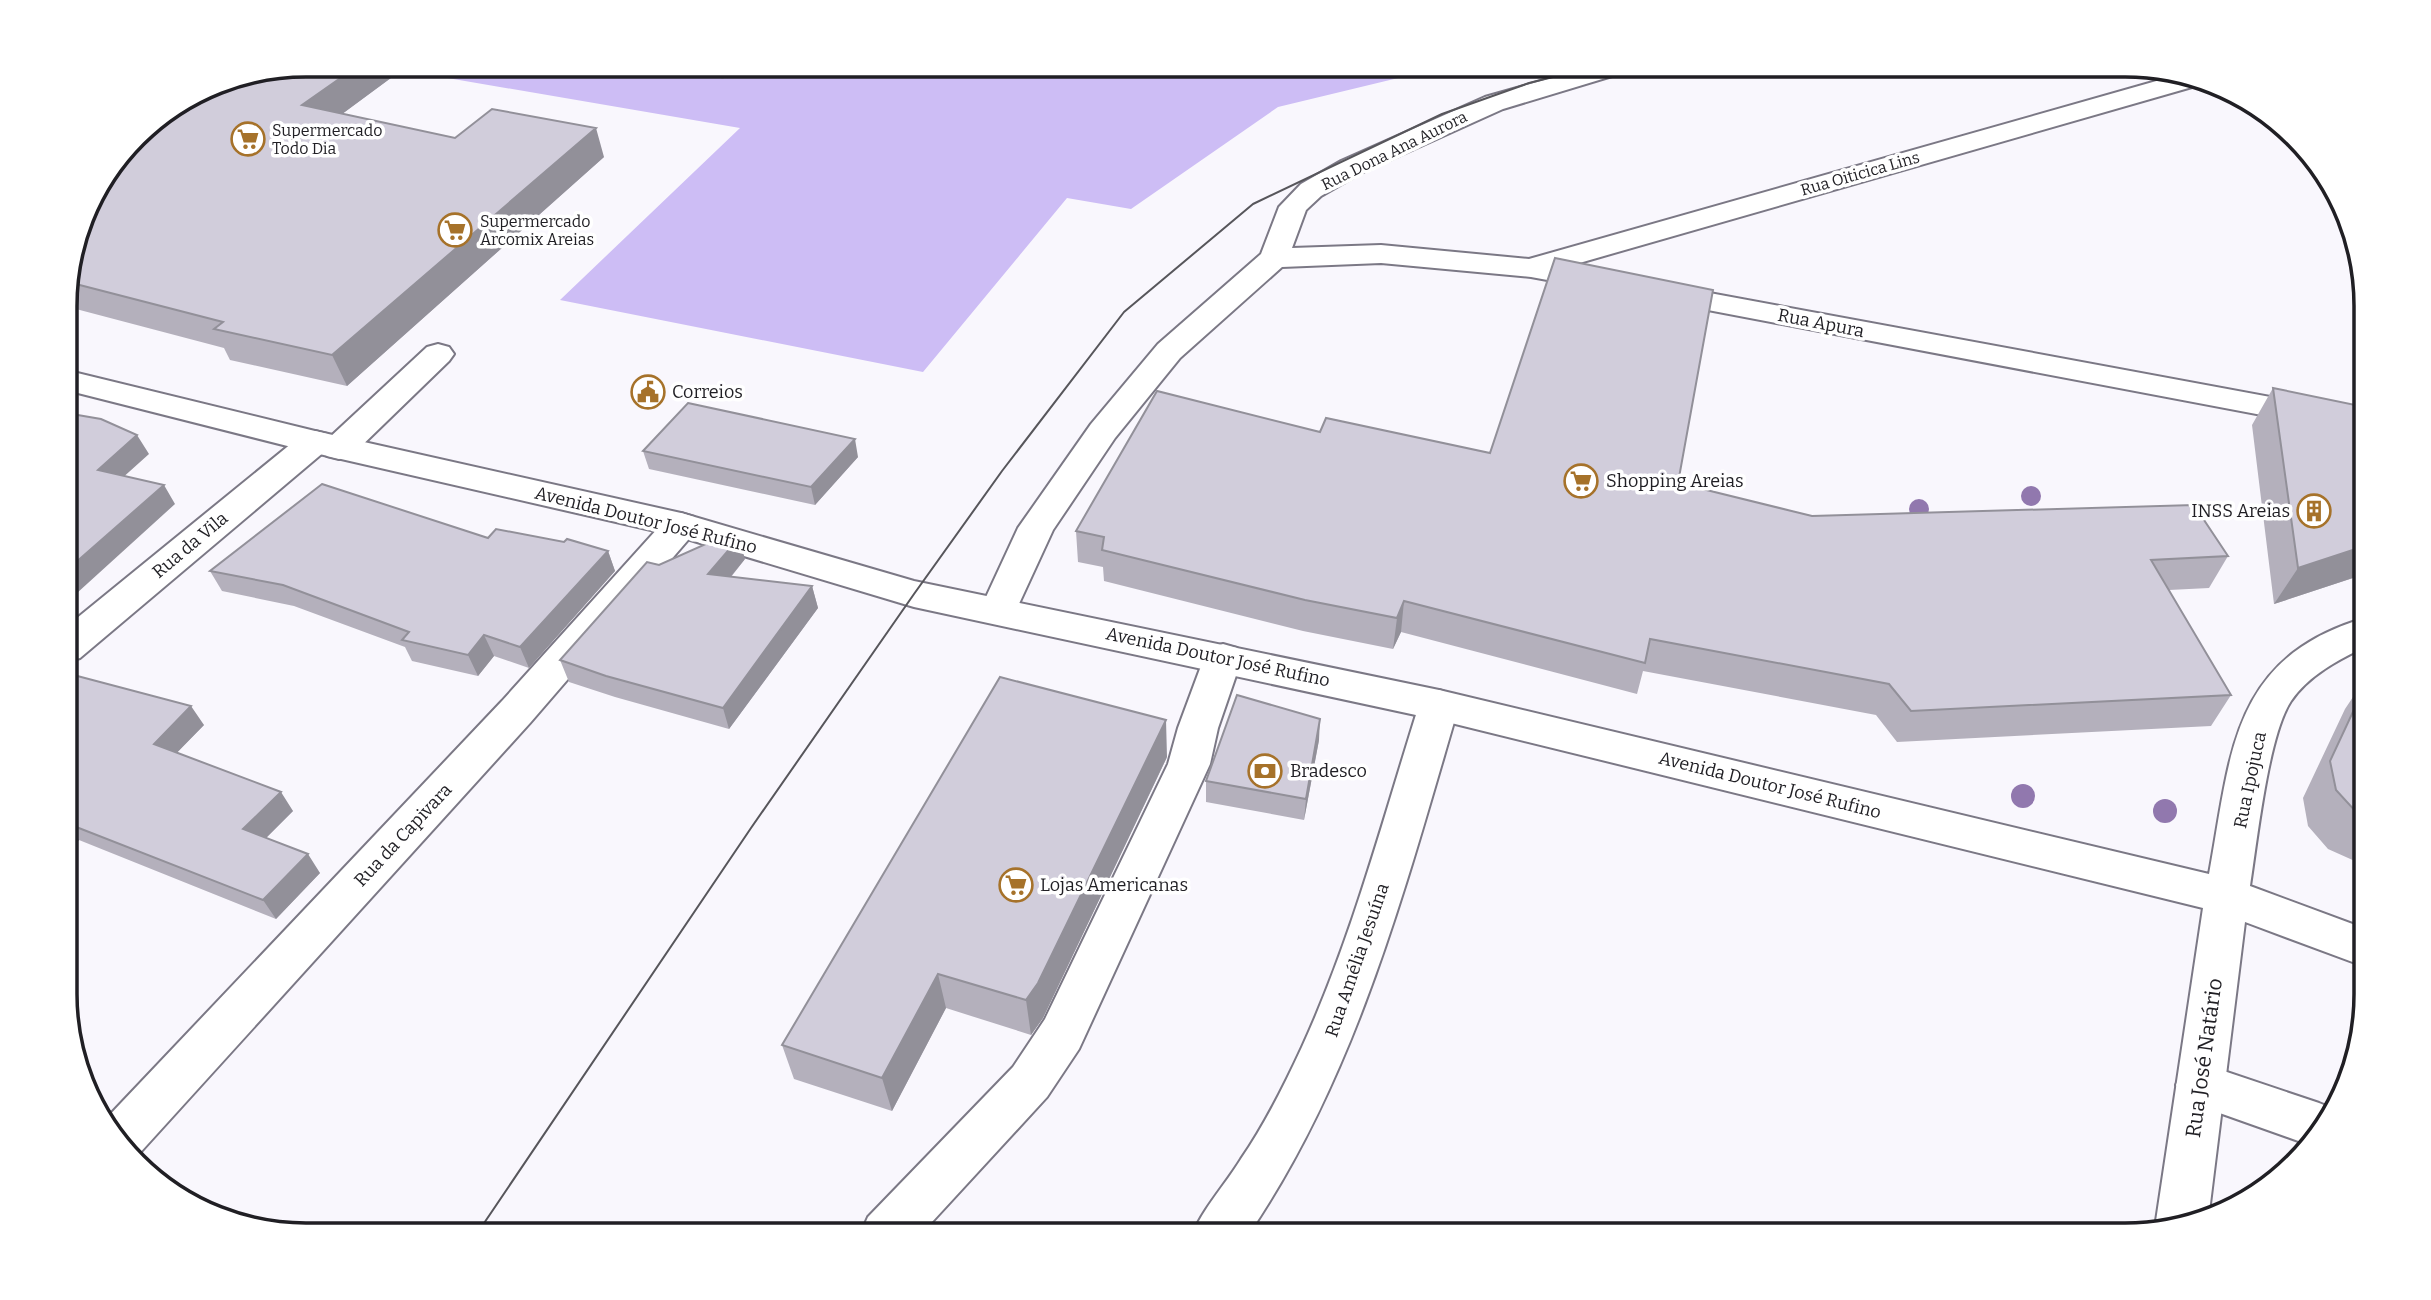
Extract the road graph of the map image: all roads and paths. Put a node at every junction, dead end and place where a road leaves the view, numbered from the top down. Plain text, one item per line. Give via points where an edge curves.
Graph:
1 (1582, 77) edge
2 (2177, 84) edge
3 (1274, 258) junction
4 (1531, 268) junction
5 (438, 354) dead end
6 (77, 383) edge
7 (2338, 419) edge
8 (327, 445) junction
9 (681, 525) junction
10 (999, 610) junction
11 (2354, 636) edge
12 (77, 639) edge
13 (1223, 658) junction
14 (1439, 705) junction
15 (2226, 896) junction
16 (2354, 944) edge
17 (2200, 1085) junction
18 (2313, 1124) edge
19 (125, 1133) edge
20 (2183, 1215) edge
21 (897, 1223) edge
22 (1227, 1223) edge

1 - 3 street, Rua Dona Ana Aurora via 1494,103 1351,167 1311,190 1293,207
2 - 4 street, Rua Oiticica Lins
3 - 4 street, Rua Apura via 1381,254
3 - 10 street, Rua Dona Ana Aurora via 1170,351 1103,431 1036,528
4 - 7 street, Rua Apura
5 - 8 street, Rua da Vila
6 - 8 street, Avenida Doutor José Rufino
8 - 9 street, Avenida Doutor José Rufino
8 - 12 street, Rua da Vila
9 - 10 street, Avenida Doutor José Rufino via 914,594
9 - 19 street, Rua da Capivara via 516,712
10 - 13 street, Avenida Doutor José Rufino
11 - 15 street, Rua Ipojuca via 2330,646 2292,673 2274,695 2258,733
13 - 14 street, Avenida Doutor José Rufino
13 - 21 street via 1189,764 1062,1034 1030,1082
14 - 15 street, Avenida Doutor José Rufino
14 - 22 street, Rua Amélia Jesuína via 1347,1000 1303,1102
15 - 16 street, Avenida Doutor José Rufino
15 - 17 street, Rua José Natário
17 - 18 street
17 - 20 street, Rua José Natário

